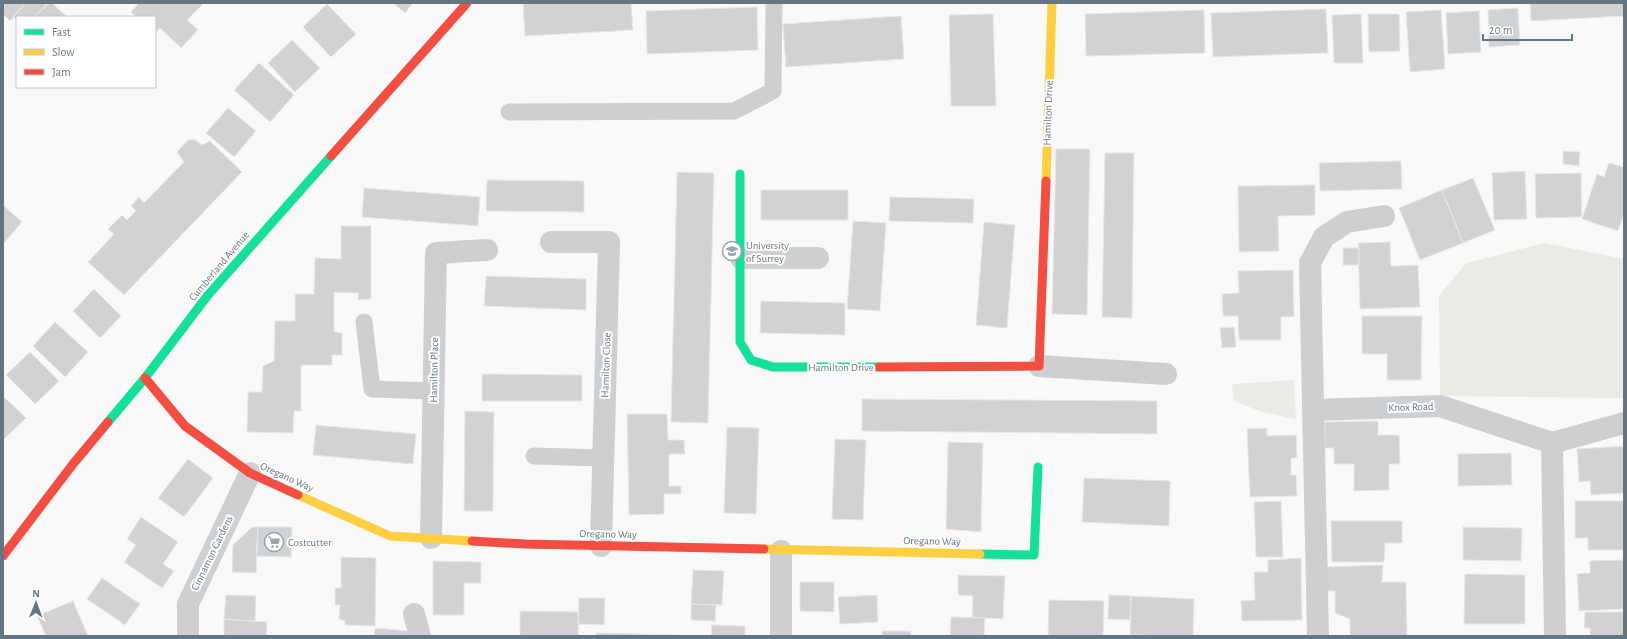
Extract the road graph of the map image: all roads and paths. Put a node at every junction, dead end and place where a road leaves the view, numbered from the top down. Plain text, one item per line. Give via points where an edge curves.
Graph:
1 (467, 3) edge
2 (774, 3) edge
3 (1052, 3) edge
4 (509, 112) dead end
5 (740, 174) dead end
6 (1384, 216) dead end
7 (551, 242) dead end
8 (487, 250) dead end
9 (741, 258) junction
10 (818, 258) dead end
11 (364, 322) dead end
12 (1039, 366) junction
13 (1166, 374) dead end
14 (145, 378) junction
15 (434, 391) junction
16 (1313, 410) junction
17 (1624, 423) edge
18 (1552, 443) junction
19 (534, 456) dead end
20 (603, 458) junction
21 (1038, 467) dead end
22 (250, 473) junction
23 (431, 538) junction
24 (601, 546) junction
25 (781, 551) junction
26 (3, 556) edge
27 (414, 614) dead end
28 (188, 636) edge
29 (420, 636) edge
30 (781, 636) edge
31 (1318, 636) edge
32 (1555, 636) edge

1 - 14 street, Cumberland Avenue via 213,289
2 - 4 lane via 773,91 734,111
3 - 12 street, Hamilton Drive
5 - 9 street, Hamilton Drive
6 - 16 street via 1347,222 1324,237 1310,263
7 - 20 street, Hamilton Close via 609,242
8 - 15 street, Hamilton Place via 436,253
9 - 10 street
9 - 12 street, Hamilton Drive via 740,342 751,360 773,367
11 - 15 lane via 372,389
12 - 13 street, Hamilton Drive
14 - 22 street, Oregano Way via 185,426
14 - 26 street, Cumberland Avenue via 73,464
15 - 23 street, Hamilton Place
16 - 18 street, Knox Road via 1440,406
16 - 31 street
17 - 18 street
18 - 32 street
19 - 20 lane
20 - 24 street, Hamilton Close
21 - 25 street, Oregano Way via 1034,555
22 - 23 street, Oregano Way via 390,536
22 - 28 street, Cinnamon Gardens via 188,604
23 - 24 street, Oregano Way
24 - 25 street, Oregano Way
25 - 30 street
27 - 29 street

